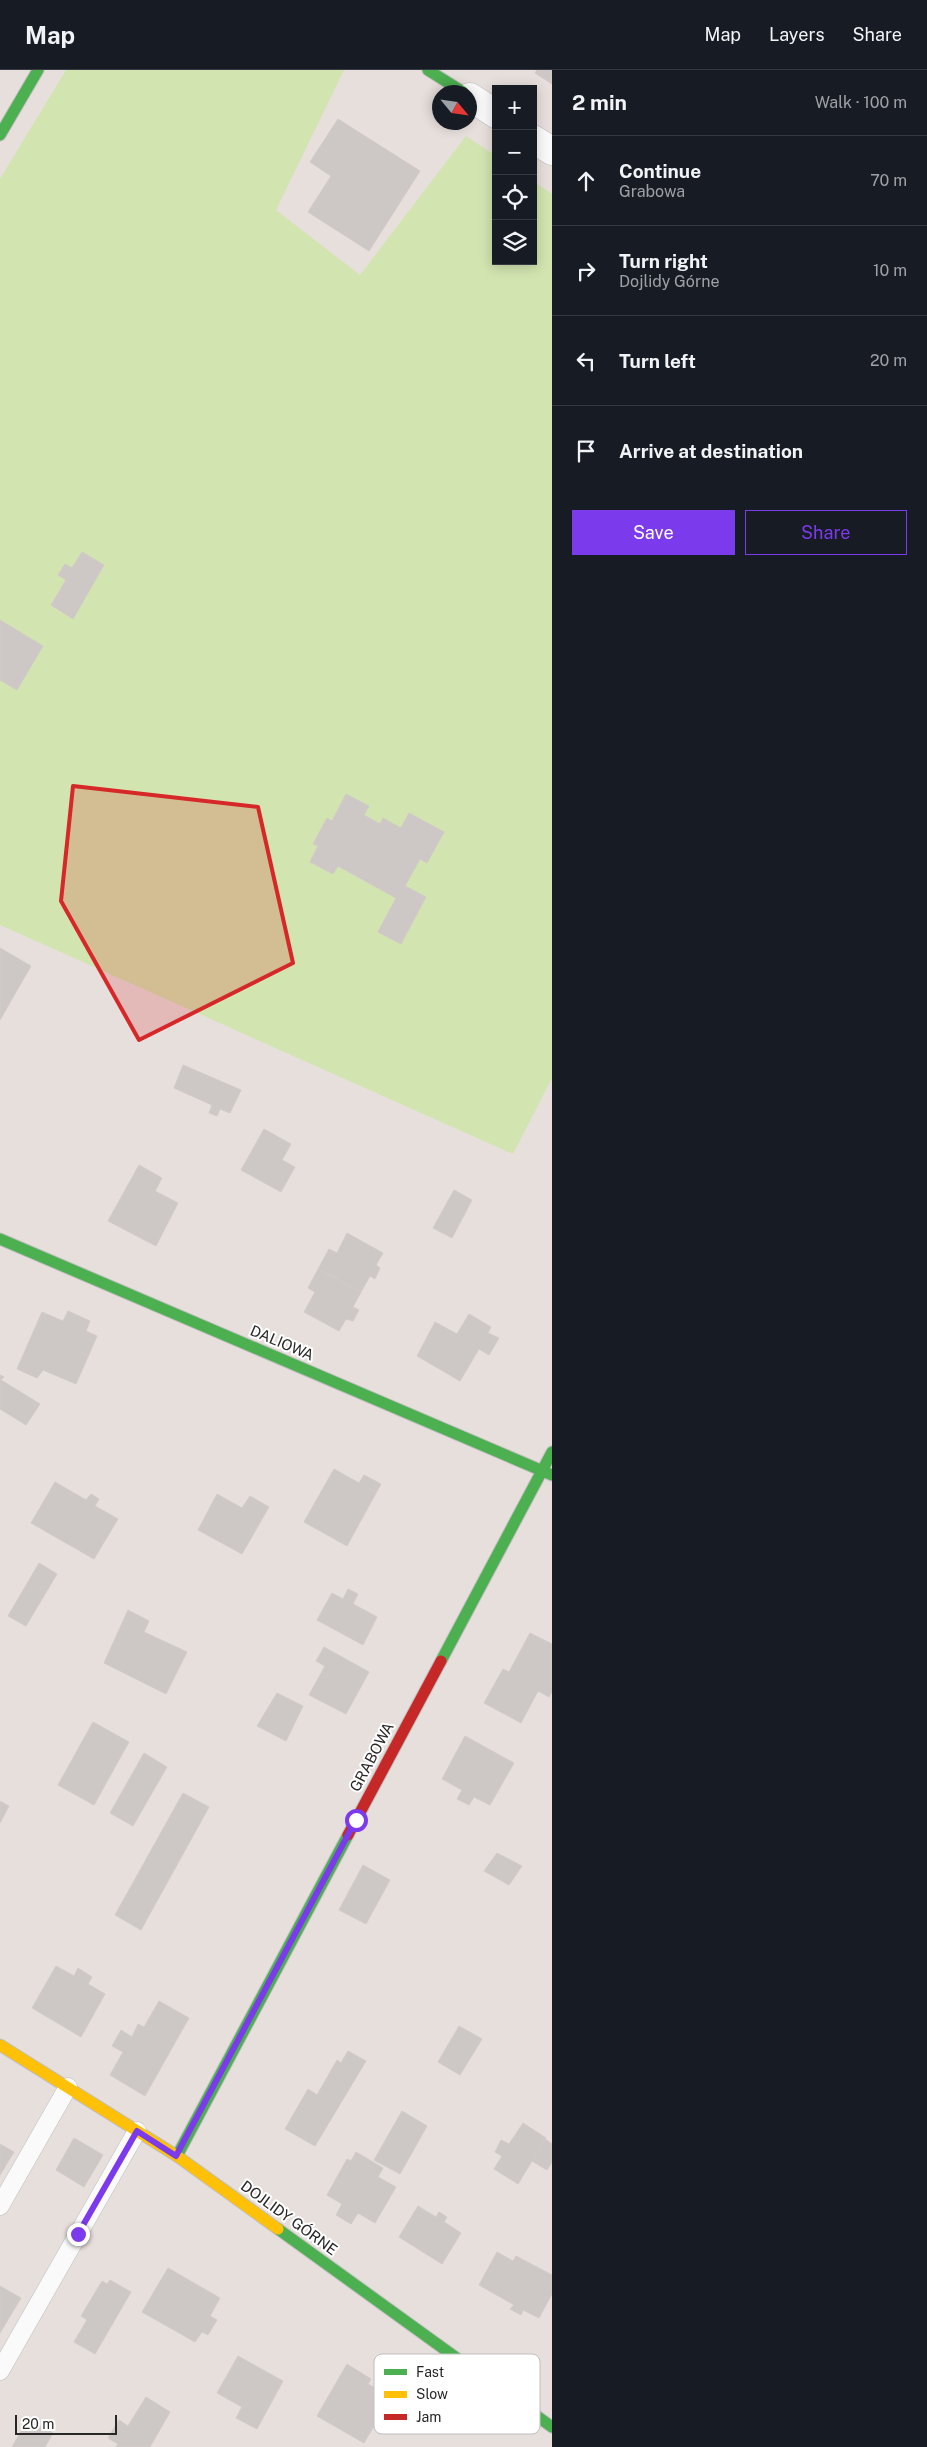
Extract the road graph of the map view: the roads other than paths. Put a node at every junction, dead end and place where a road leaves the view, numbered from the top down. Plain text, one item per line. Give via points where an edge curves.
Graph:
1 (38, 70) edge
2 (428, 70) edge
3 (452, 85) edge
4 (477, 102) edge
5 (492, 111) edge
6 (0, 135) edge
7 (537, 142) edge
8 (552, 151) edge
9 (0, 1239) edge
10 (552, 1452) edge
11 (547, 1472) edge
12 (0, 2044) edge
13 (68, 2087) junction
14 (137, 2131) junction
15 (176, 2156) junction
16 (0, 2206) edge
17 (451, 2354) edge
18 (0, 2371) edge
19 (540, 2418) edge
20 (552, 2427) edge

1 - 6 street
2 - 3 street
4 - 5 street
7 - 8 street
9 - 11 street, DALIOWA
10 - 11 street, GRABOWA
11 - 15 street, GRABOWA
12 - 13 street, DOJLIDY GÓRNE
13 - 14 street, DOJLIDY GÓRNE
13 - 16 lane
14 - 15 street, DOJLIDY GÓRNE
14 - 18 lane
15 - 17 street, DOJLIDY GÓRNE
19 - 20 street, DOJLIDY GÓRNE

